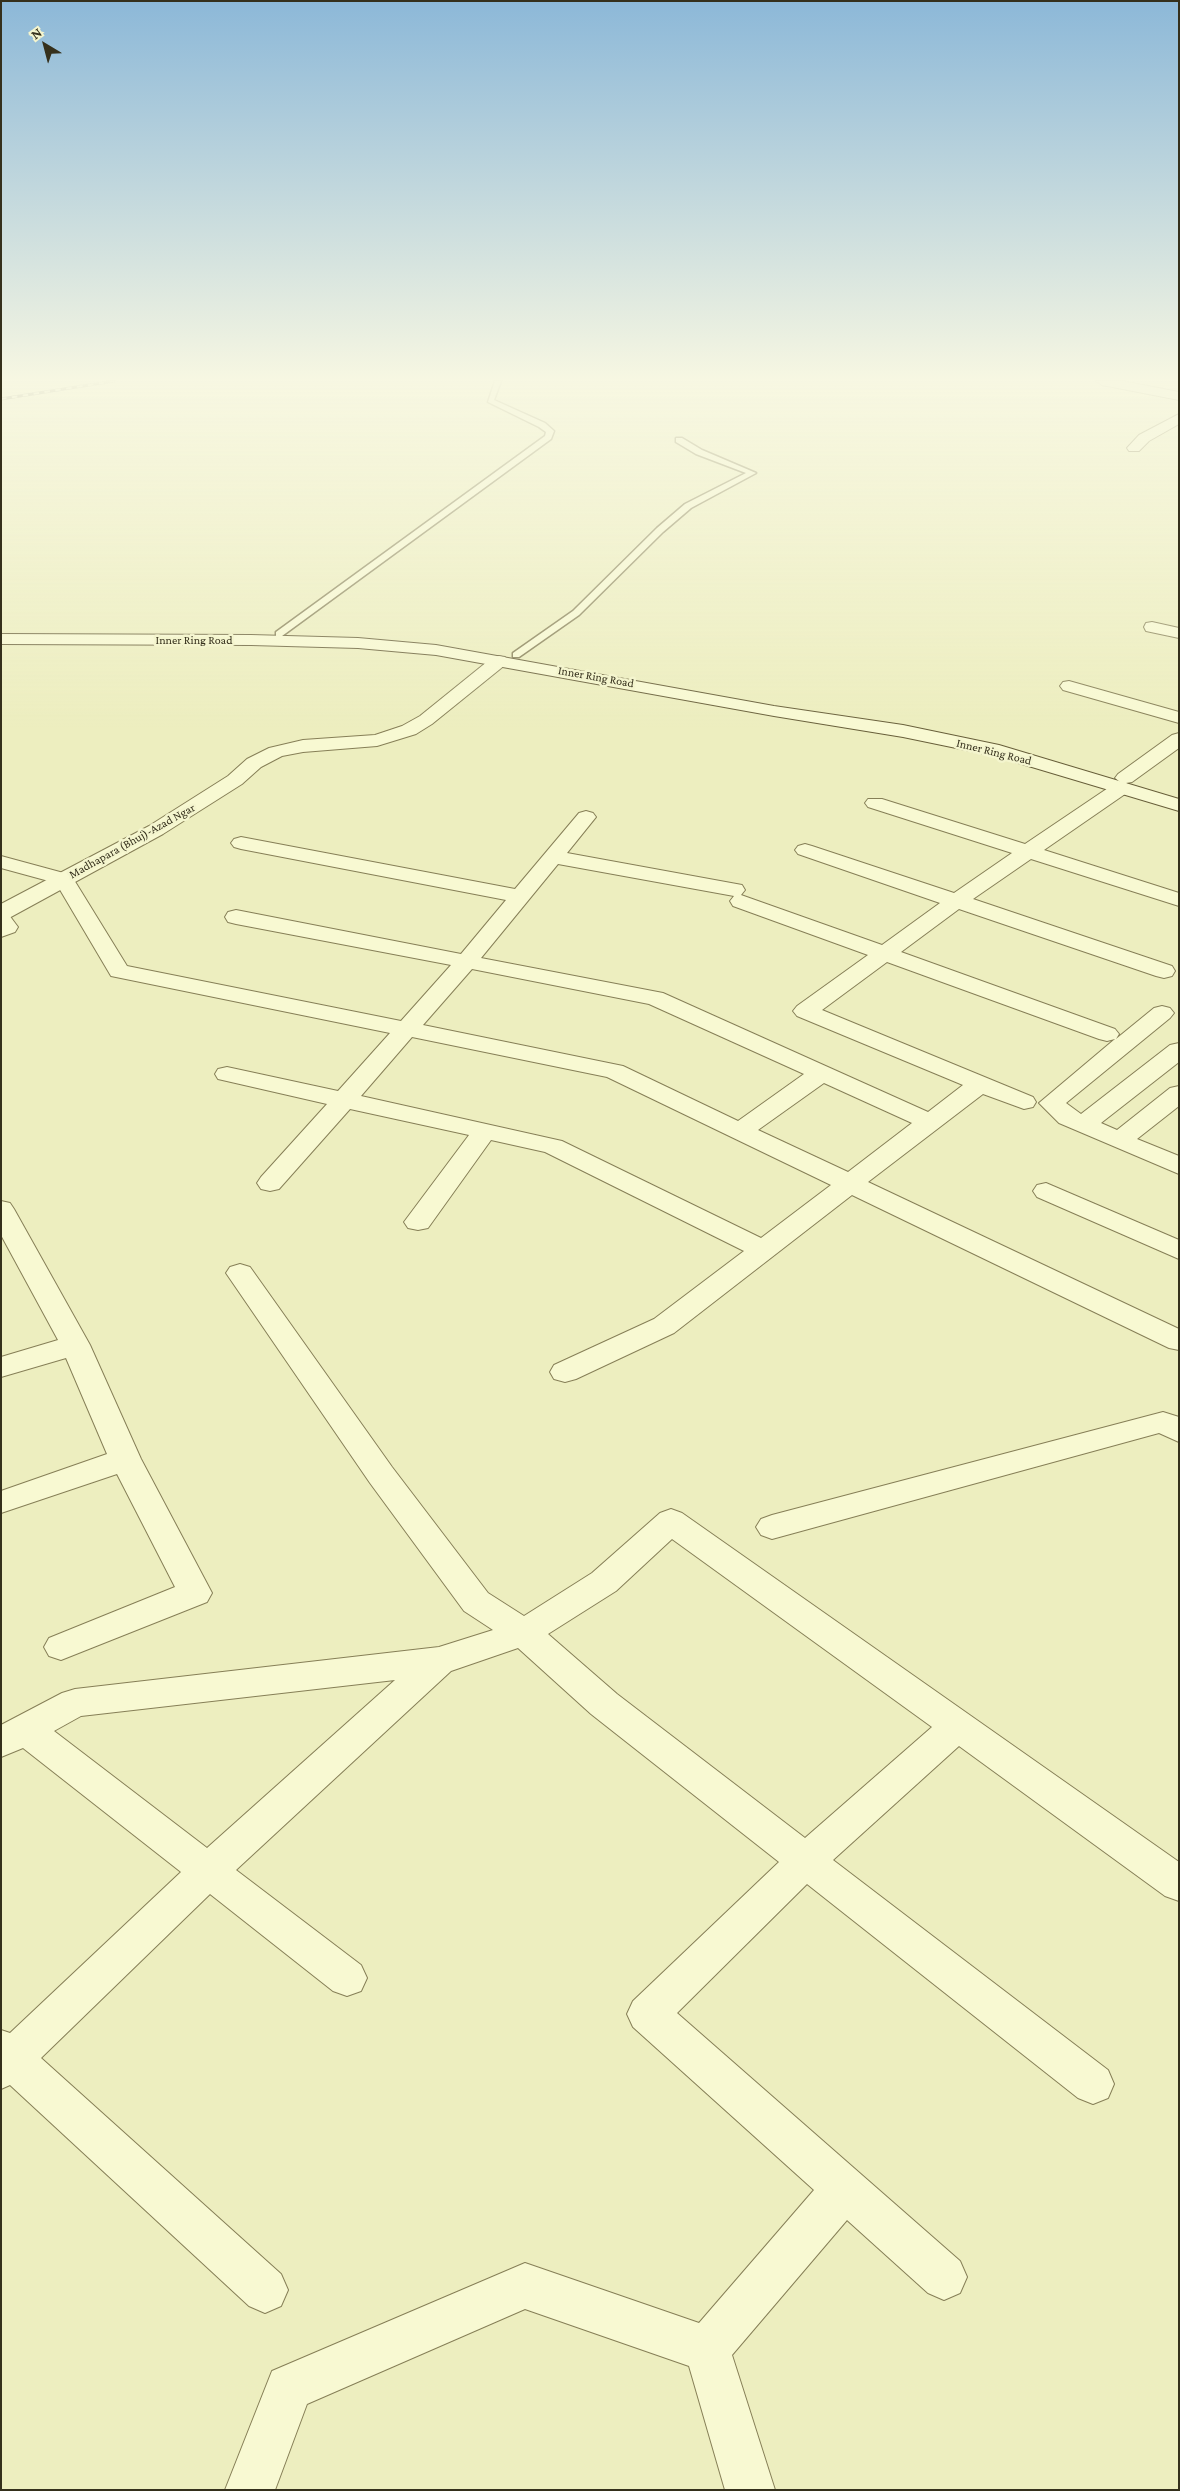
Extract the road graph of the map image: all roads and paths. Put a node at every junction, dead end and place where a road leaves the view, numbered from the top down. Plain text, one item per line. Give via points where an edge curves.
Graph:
1 (466, 497) edge
2 (705, 497) edge
3 (1152, 627) dead end
4 (1, 632) edge
5 (1179, 633) edge
6 (279, 634) junction
7 (1, 639) edge
8 (508, 658) junction
9 (1069, 686) dead end
10 (1179, 718) edge
11 (1179, 739) edge
12 (1123, 783) junction
13 (1179, 794) edge
14 (874, 803) dead end
15 (1179, 805) edge
16 (586, 817) dead end
17 (241, 843) dead end
18 (805, 850) dead end
19 (1028, 853) junction
20 (553, 857) junction
21 (1, 862) edge
22 (64, 879) junction
23 (520, 896) junction
24 (958, 900) junction
25 (1179, 900) edge
26 (1, 913) edge
27 (236, 918) dead end
28 (1, 920) edge
29 (1, 930) edge
30 (886, 952) junction
31 (465, 963) junction
32 (1164, 970) dead end
33 (1162, 1013) dead end
34 (404, 1030) junction
35 (1107, 1034) dead end
36 (1179, 1050) edge
37 (822, 1073) junction
38 (227, 1074) dead end
39 (980, 1084) junction
40 (1179, 1092) edge
41 (343, 1099) junction
42 (1024, 1102) dead end
43 (930, 1122) junction
44 (1084, 1124) junction
45 (484, 1131) junction
46 (740, 1131) junction
47 (1120, 1140) junction
48 (1176, 1162) edge
49 (270, 1183) dead end
50 (850, 1184) junction
51 (1046, 1191) dead end
52 (1, 1209) edge
53 (418, 1222) dead end
54 (10, 1241) edge
55 (761, 1249) junction
56 (1179, 1251) edge
57 (240, 1273) dead end
58 (1179, 1341) edge
59 (75, 1345) junction
60 (1, 1367) edge
61 (565, 1372) dead end
62 (1179, 1431) edge
63 (125, 1459) junction
64 (3, 1502) dead end
65 (772, 1527) dead end
66 (524, 1633) junction
67 (61, 1647) dead end
68 (440, 1661) junction
69 (957, 1726) junction
70 (13, 1736) edge
71 (806, 1860) junction
72 (208, 1871) junction
73 (1179, 1884) edge
74 (348, 1978) dead end
75 (5, 2059) edge
76 (1092, 2084) dead end
77 (844, 2189) junction
78 (944, 2277) dead end
79 (265, 2290) dead end
80 (707, 2349) junction
81 (250, 2490) edge
82 (750, 2490) edge

1 - 6 lane
2 - 8 lane via 688,506 660,530 576,613
3 - 5 street
4 - 6 street, Inner Ring Road
6 - 8 street, Inner Ring Road via 443,642
7 - 8 street, Inner Ring Road via 358,643
8 - 12 street, Inner Ring Road via 774,710 903,731
8 - 22 street, Madhapara (Bhuj)-Azad Ngar via 409,730 378,740 303,746 276,752 254,762 235,780 156,830
9 - 10 street
11 - 12 street
12 - 13 street, Inner Ring Road
12 - 15 street, Inner Ring Road
12 - 19 street
14 - 19 street
16 - 20 street
17 - 23 street
18 - 24 street
19 - 24 street
19 - 25 street
20 - 23 street
20 - 30 street via 738,896
21 - 22 street
22 - 26 street, Madhapara (Bhuj)-Azad Ngar
22 - 34 street via 119,971
23 - 31 street
24 - 30 street
24 - 32 street
27 - 31 street
28 - 29 street via 6,927
30 - 35 street
30 - 39 street via 805,1011
31 - 34 street
31 - 37 street via 655,998
33 - 44 street via 1051,1103 1068,1118
34 - 41 street
34 - 46 street via 614,1071
36 - 44 street
37 - 43 street
37 - 46 street
38 - 41 street
39 - 42 street
39 - 43 street
40 - 47 street
41 - 45 street
41 - 49 street
43 - 50 street
44 - 47 street
45 - 53 street
45 - 55 street via 553,1146
46 - 50 street
47 - 48 street
50 - 55 street
50 - 58 street
51 - 56 street
52 - 54 street
54 - 59 street
55 - 61 street via 664,1326
57 - 66 street via 382,1476 476,1602
59 - 60 street
59 - 63 street
62 - 65 street via 1162,1422
63 - 64 street
63 - 67 street via 195,1593
66 - 68 street
66 - 69 street via 604,1582 671,1521
66 - 71 street via 604,1704
68 - 70 street via 75,1703
68 - 72 street
69 - 71 street
69 - 73 street
70 - 72 street
71 - 76 street
71 - 77 street via 648,2014
72 - 74 street
72 - 75 street
75 - 79 street
77 - 78 street
77 - 80 street
80 - 81 street via 525,2286 289,2388
80 - 82 street

